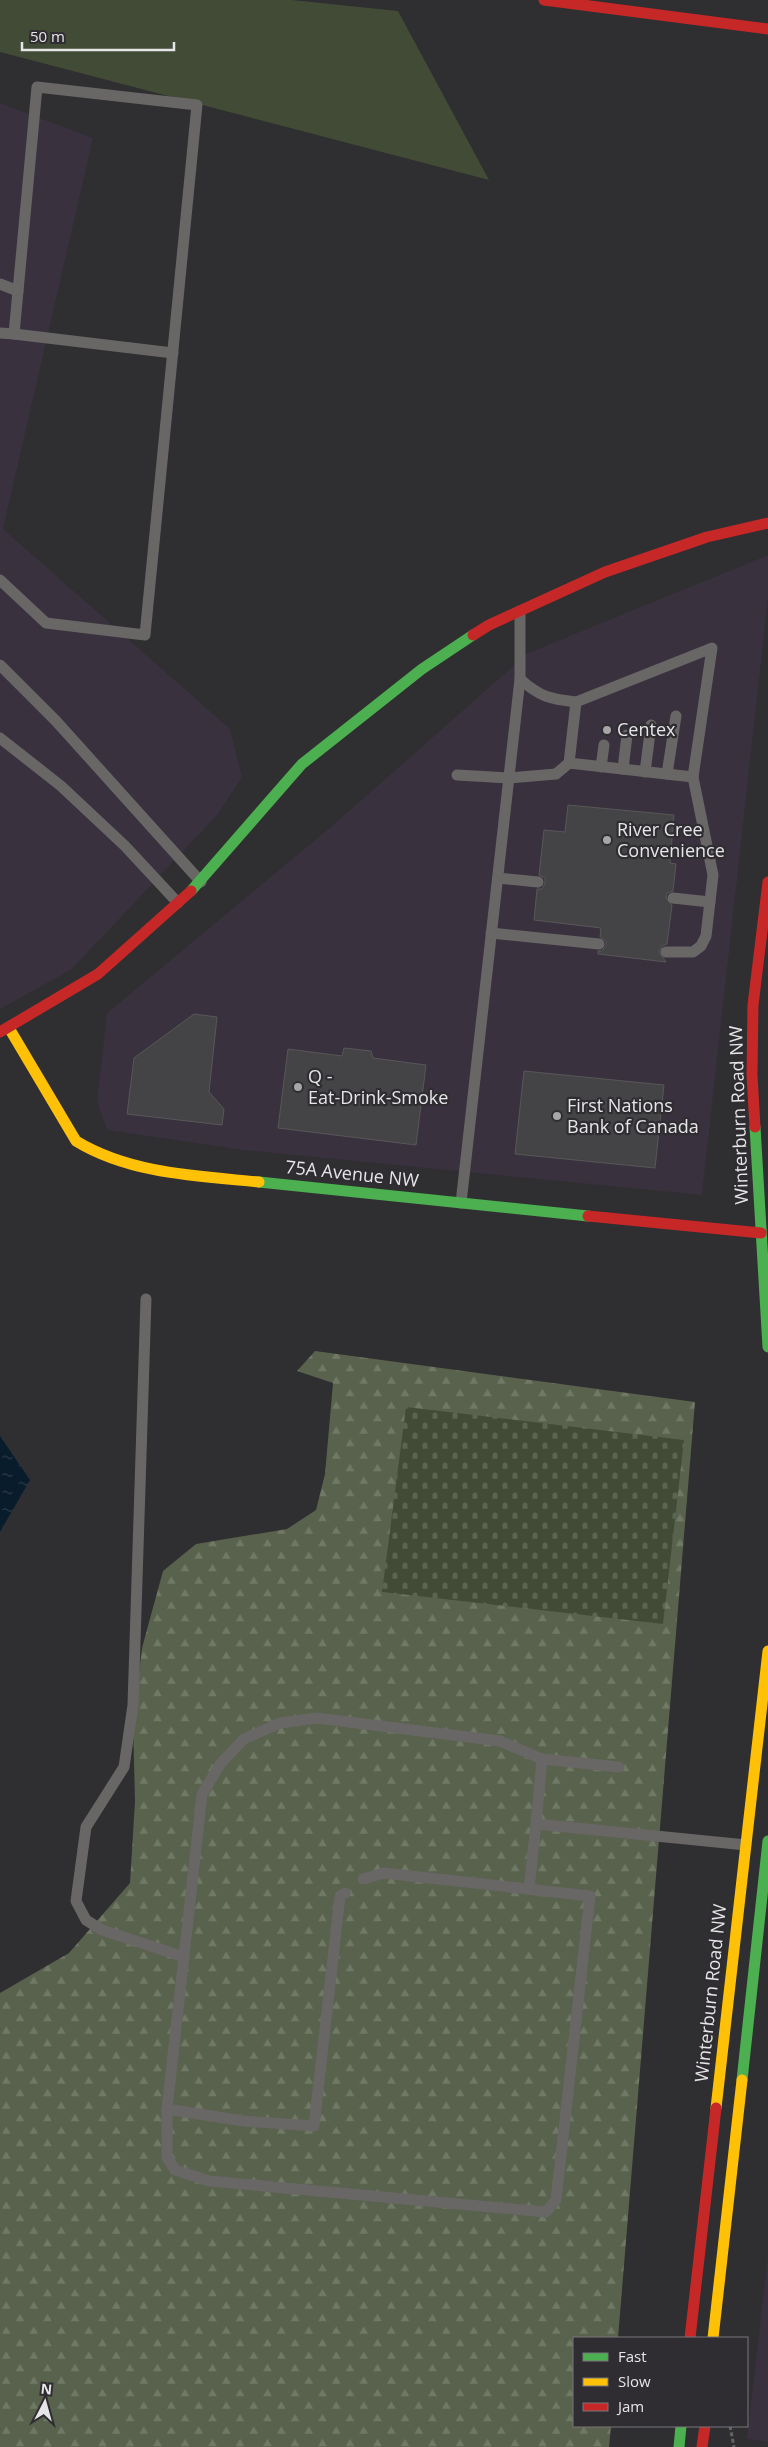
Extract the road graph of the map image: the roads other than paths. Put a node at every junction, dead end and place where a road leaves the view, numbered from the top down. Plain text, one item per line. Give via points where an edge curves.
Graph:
1 (544, 0) edge
2 (575, 0) edge
3 (729, 12) dead end
4 (768, 29) edge
5 (0, 284) edge
6 (18, 291) junction
7 (0, 333) edge
8 (14, 334) junction
9 (173, 353) junction
10 (768, 523) edge
11 (0, 580) edge
12 (520, 609) junction
13 (0, 665) edge
14 (520, 680) junction
15 (576, 702) junction
16 (676, 716) dead end
17 (652, 725) dead end
18 (627, 735) dead end
19 (0, 738) edge
20 (604, 744) dead end
21 (570, 763) junction
22 (601, 767) junction
23 (623, 769) junction
24 (645, 772) junction
25 (667, 774) junction
26 (457, 775) dead end
27 (693, 777) junction
28 (509, 778) junction
29 (498, 878) junction
30 (201, 882) junction
31 (538, 882) dead end
32 (768, 882) edge
33 (672, 898) dead end
34 (710, 902) junction
35 (178, 904) junction
36 (491, 933) junction
37 (599, 944) dead end
38 (666, 952) dead end
39 (4, 1030) edge
40 (461, 1203) junction
41 (766, 1234) edge
42 (768, 1244) edge
43 (146, 1299) dead end
44 (768, 1347) edge
45 (768, 1651) edge
46 (542, 1759) junction
47 (619, 1767) dead end
48 (536, 1824) junction
49 (744, 1845) junction
50 (768, 1845) edge
51 (363, 1879) dead end
52 (529, 1889) junction
53 (345, 1893) dead end
54 (184, 1957) junction
55 (167, 2109) junction
56 (690, 2337) edge
57 (714, 2337) edge
58 (681, 2427) edge
59 (705, 2427) edge
60 (679, 2447) edge
61 (702, 2447) edge

1 - 4 main road
2 - 3 main road
5 - 6 lane
6 - 8 lane
6 - 9 lane via 37,87 197,105
7 - 8 lane
8 - 9 lane
9 - 11 lane via 145,635 46,623
10 - 12 main road via 707,537 606,572
12 - 14 lane
12 - 30 main road via 490,624 422,669 302,764
13 - 30 lane via 56,721
14 - 15 lane via 550,699
14 - 28 lane
15 - 21 lane
15 - 27 lane via 634,684 712,648
16 - 25 lane
17 - 24 lane
18 - 23 lane
19 - 35 lane via 61,786 125,846
20 - 22 lane
21 - 22 lane
21 - 28 lane via 556,774
22 - 23 lane
23 - 24 lane
24 - 25 lane
25 - 27 lane
26 - 28 lane
27 - 34 lane via 713,876
28 - 29 lane
29 - 31 lane
29 - 36 lane
30 - 35 main road
32 - 41 main road, Winterburn Road NW via 753,1005 752,1075
33 - 34 lane
34 - 38 lane via 706,936 701,946 693,952
35 - 39 main road via 98,974
36 - 37 lane
36 - 40 lane
39 - 40 main road, 75A Avenue NW via 76,1141 90,1151 128,1165 197,1176
40 - 41 main road, 75A Avenue NW
41 - 42 main road
41 - 44 main road, Winterburn Road NW
43 - 54 lane via 133,1705 124,1766 86,1827 76,1900 86,1920 102,1930
45 - 49 main road, Winterburn Road NW
46 - 47 lane
46 - 48 lane
46 - 54 lane via 500,1741 317,1718 280,1723 244,1739 221,1763 202,1794
48 - 49 lane
48 - 52 lane
49 - 50 lane
49 - 56 main road, Winterburn Road NW
50 - 57 main road
51 - 52 lane via 384,1873
52 - 55 lane via 590,1896 556,2200 546,2212 208,2181 175,2170 167,2157
53 - 55 lane via 340,1896 314,2126 243,2121
54 - 55 lane
58 - 60 main road
59 - 61 main road

